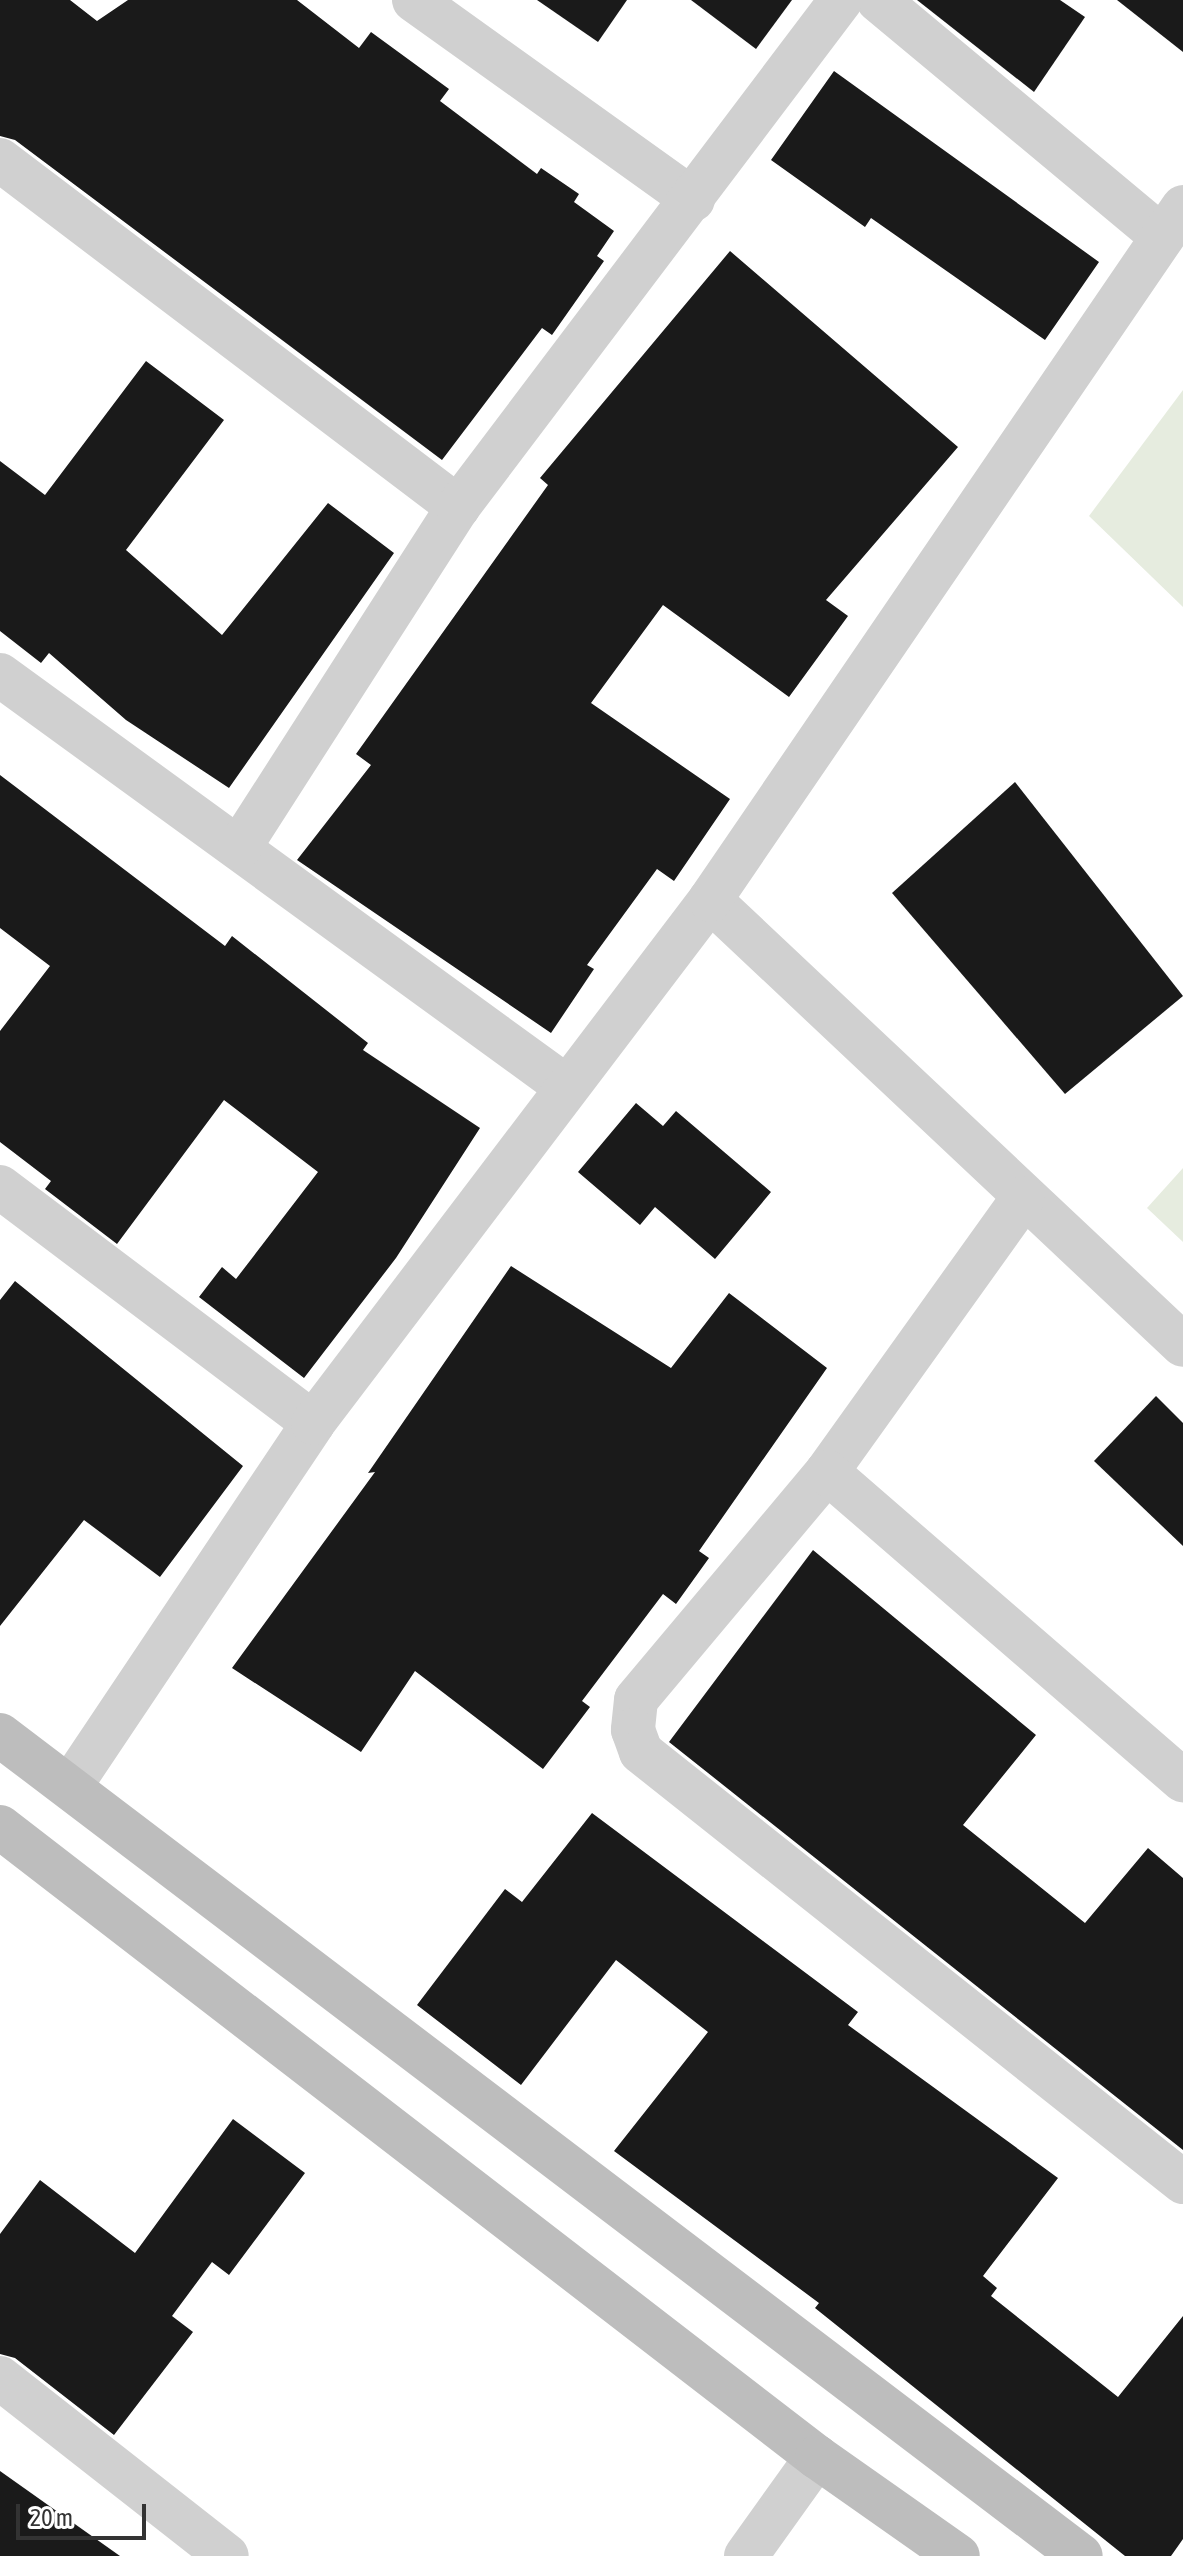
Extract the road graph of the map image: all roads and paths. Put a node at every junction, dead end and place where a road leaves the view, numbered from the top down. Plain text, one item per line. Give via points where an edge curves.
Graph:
1 (414, 0) edge
2 (841, 0) edge
3 (878, 0) edge
4 (0, 160) edge
5 (693, 200) junction
6 (1172, 222) edge
7 (458, 507) junction
8 (0, 675) edge
9 (239, 848) junction
10 (710, 900) junction
11 (564, 1085) junction
12 (0, 1187) edge
13 (1023, 1198) junction
14 (1183, 1345) edge
15 (313, 1423) junction
16 (827, 1472) junction
17 (0, 1735) edge
18 (1183, 1780) edge
19 (71, 1785) junction
20 (0, 1827) edge
21 (1183, 2182) edge
22 (0, 2378) edge
23 (817, 2457) junction
24 (227, 2556) edge
25 (746, 2556) edge
26 (958, 2556) edge
27 (1081, 2556) edge

1 - 5 street
2 - 5 street
3 - 6 street
4 - 7 street
5 - 7 street
6 - 10 street
7 - 9 street
8 - 9 street
9 - 11 street
10 - 11 street
10 - 13 street
11 - 15 street
12 - 15 street
13 - 14 street
13 - 16 street
15 - 19 street
16 - 18 street
16 - 21 street via 636,1700 633,1730 641,1752
17 - 19 street
19 - 27 street
20 - 23 street
22 - 24 street
23 - 25 street
23 - 26 street

